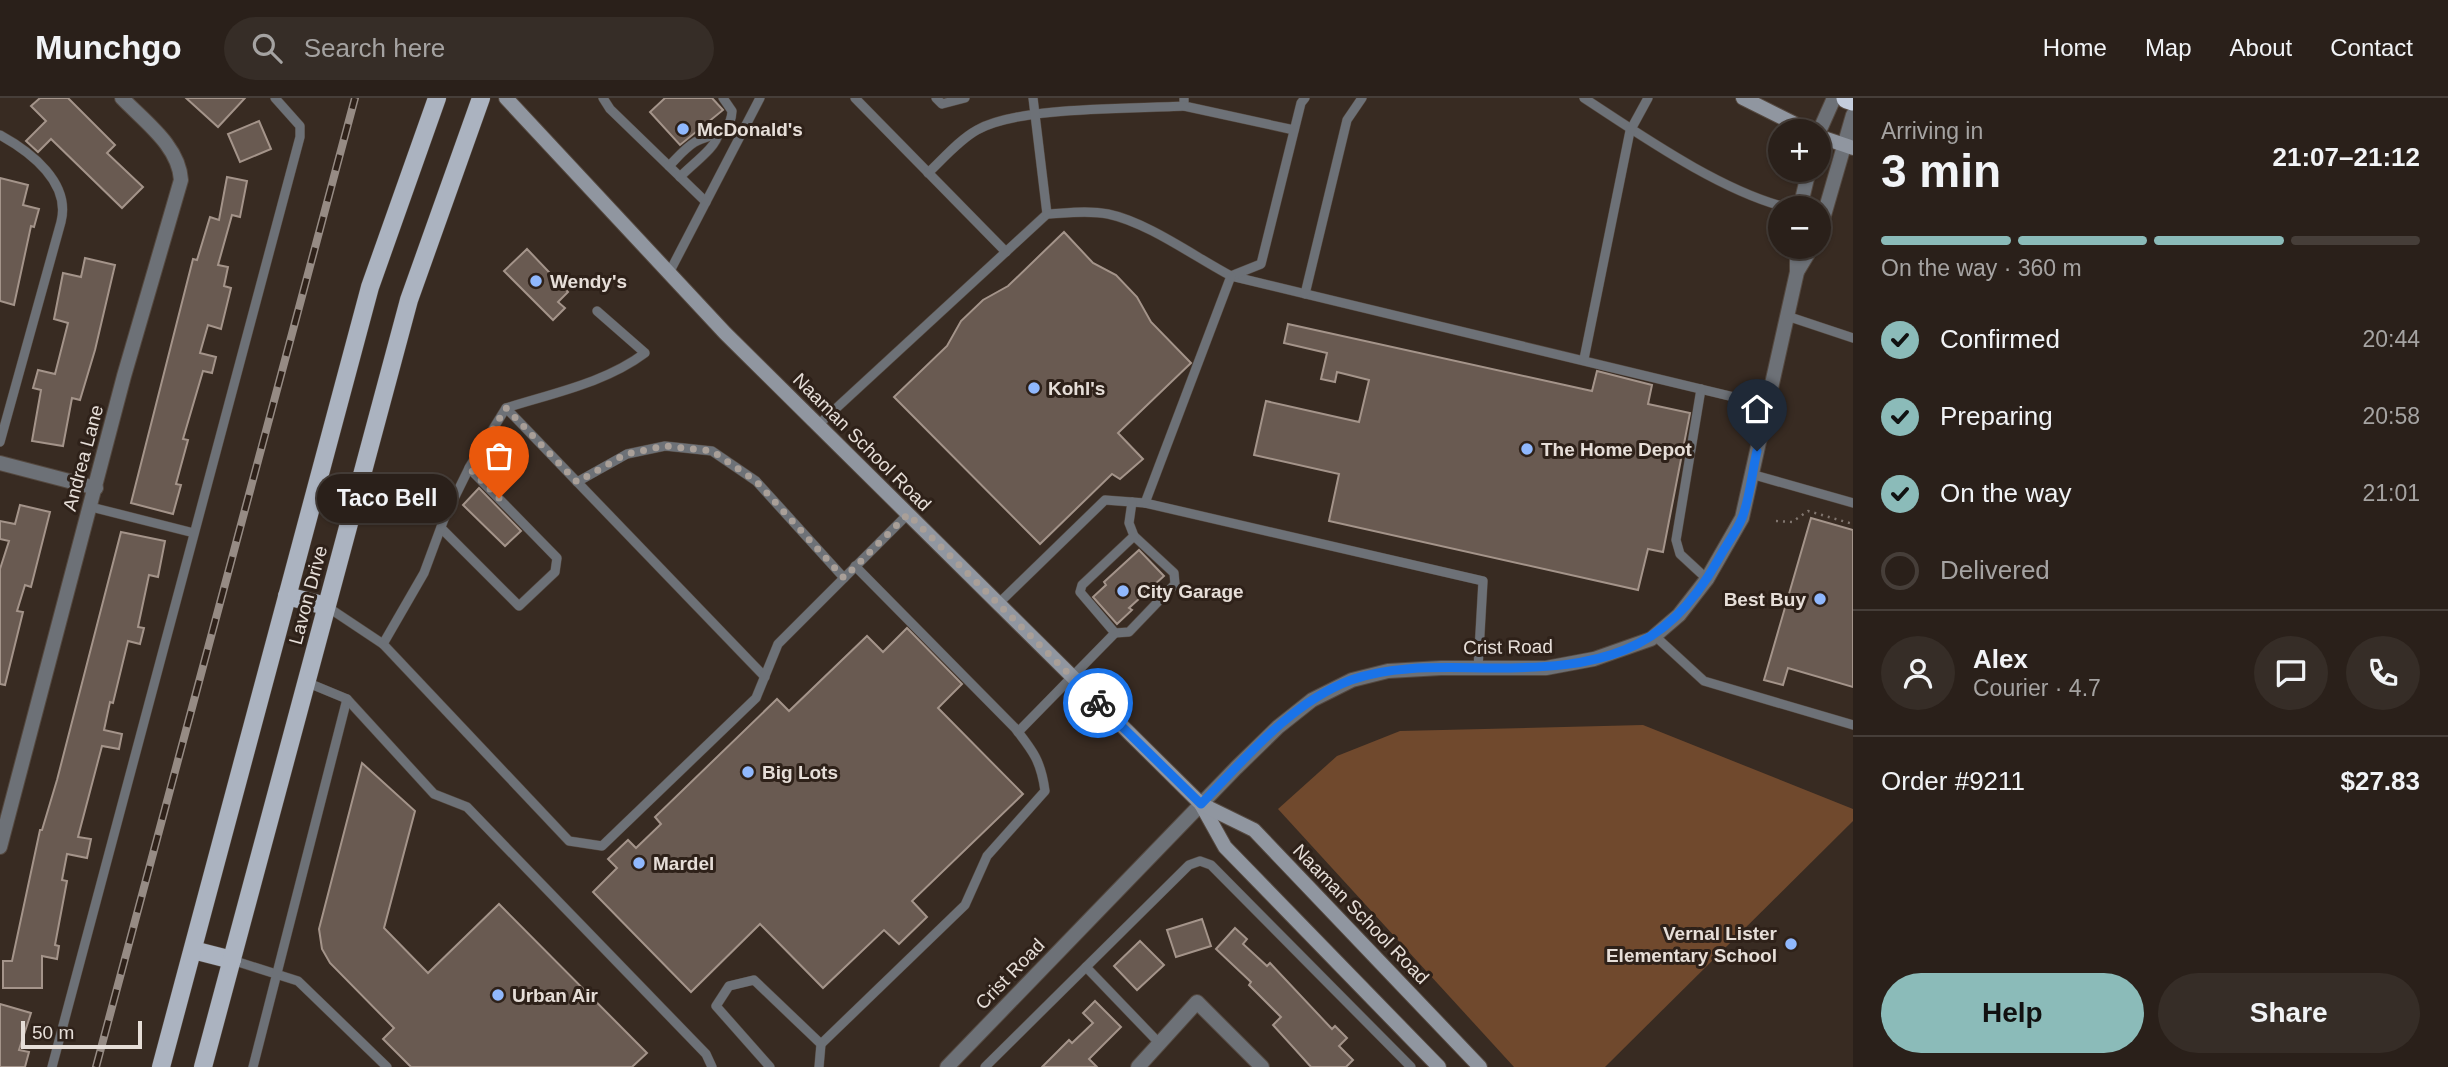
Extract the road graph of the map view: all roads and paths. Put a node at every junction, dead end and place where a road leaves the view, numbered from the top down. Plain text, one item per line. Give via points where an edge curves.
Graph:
1 (122, 98) edge
2 (275, 98) edge
3 (437, 98) edge
4 (481, 98) edge
5 (506, 98) edge
6 (603, 98) edge
7 (723, 98) edge
8 (760, 98) edge
9 (855, 98) edge
10 (936, 98) edge
11 (965, 98) edge
12 (1033, 98) edge
13 (1362, 98) edge
14 (1584, 98) edge
15 (1648, 98) edge
16 (1743, 98) edge
17 (1300, 100) edge
18 (1853, 100) edge
19 (1837, 101) edge
20 (1184, 102) edge
21 (1035, 115) junction
22 (1853, 116) edge
23 (1785, 119) edge
24 (1827, 119) edge
25 (1294, 130) junction
26 (1630, 131) junction
27 (718, 134) junction
28 (0, 135) edge
29 (1831, 140) edge
30 (1849, 147) edge
31 (669, 166) junction
32 (928, 173) junction
33 (680, 177) junction
34 (1831, 199) edge
35 (706, 202) junction
36 (1768, 203) edge
37 (1047, 214) junction
38 (1006, 252) junction
39 (1797, 259) edge
40 (1805, 259) edge
41 (1797, 272) junction
42 (669, 273) junction
43 (1231, 276) junction
44 (1305, 294) junction
45 (597, 310) dead end
46 (1787, 316) junction
47 (1853, 338) edge
48 (1584, 359) junction
49 (1701, 389) junction
50 (1767, 405) junction
51 (506, 408) junction
52 (818, 425) junction
53 (0, 442) edge
54 (0, 463) edge
55 (469, 468) junction
56 (1751, 474) junction
57 (577, 482) junction
58 (96, 488) junction
59 (1132, 502) junction
60 (1145, 503) junction
61 (1853, 503) edge
62 (91, 507) junction
63 (908, 514) junction
64 (1776, 521) dead end
65 (1853, 524) edge
66 (441, 528) junction
67 (194, 533) junction
68 (1134, 536) junction
69 (855, 566) junction
70 (844, 578) junction
71 (1707, 579) junction
72 (287, 596) junction
73 (998, 604) junction
74 (326, 606) junction
75 (1115, 633) junction
76 (1655, 636) junction
77 (383, 644) junction
78 (1478, 668) junction
79 (1072, 676) junction
80 (765, 677) junction
81 (306, 682) junction
82 (347, 699) junction
83 (1853, 725) edge
84 (1018, 732) junction
85 (1201, 804) junction
86 (0, 847) edge
87 (192, 950) junction
88 (232, 960) junction
89 (1086, 967) junction
90 (276, 972) junction
91 (1159, 1043) junction
92 (821, 1044) junction
93 (52, 1067) edge
94 (161, 1067) edge
95 (203, 1067) edge
96 (253, 1067) edge
97 (387, 1067) edge
98 (712, 1067) edge
99 (770, 1067) edge
100 (819, 1067) edge
101 (947, 1067) edge
102 (985, 1067) edge
103 (1138, 1067) edge
104 (1262, 1067) edge
105 (1411, 1067) edge
106 (1439, 1067) edge
107 (1480, 1067) edge

1 - 58 street, Andrea Lane via 169,148 180,164 181,180
2 - 67 lane via 300,126 300,137
3 - 72 main road, Lavon Drive via 370,287
4 - 74 main road, Lavon Drive via 409,300
5 - 42 main road, Naaman School Road
6 - 31 lane
7 - 27 lane via 732,118
8 - 35 lane
9 - 32 lane
10 - 11 lane via 942,104
12 - 21 lane
13 - 44 lane via 1347,120
14 - 26 lane
15 - 26 lane
16 - 23 main road
17 - 25 lane
18 - 19 highway
19 - 24 street
20 - 21 lane
20 - 25 lane
21 - 32 lane via 975,131
21 - 37 lane
22 - 30 street
25 - 43 lane via 1261,264
26 - 36 lane
26 - 48 lane
27 - 31 lane via 697,141
27 - 33 lane via 715,145
28 - 53 lane via 20,146 54,180 64,198 64,210
29 - 30 main road
30 - 34 street
31 - 33 lane
32 - 38 lane
33 - 35 lane
35 - 42 lane
37 - 38 lane
37 - 43 lane via 1112,215
38 - 52 lane
39 - 41 street, Crist Road
40 - 41 street, Crist Road
41 - 46 street, Crist Road
42 - 52 main road, Naaman School Road
43 - 44 lane
43 - 60 lane
44 - 48 lane
45 - 51 lane via 645,353 600,378
46 - 47 lane
46 - 50 street, Crist Road
48 - 49 lane
49 - 50 lane
49 - 71 lane via 1676,540 1680,554
50 - 56 street, Crist Road
51 - 55 lane
51 - 57 lane
52 - 63 main road, Naaman School Road
54 - 58 street
55 - 66 lane
55 - 66 lane via 557,558 555,572 519,607
56 - 61 lane
56 - 71 street, Crist Road via 1742,518
57 - 70 lane via 626,454 665,446 712,451 756,481
57 - 80 lane
58 - 62 street, Andrea Lane
59 - 60 lane
59 - 68 lane via 1129,523
59 - 73 lane via 1105,500
60 - 78 lane via 1483,581
62 - 67 lane
62 - 86 street, Andrea Lane
63 - 69 lane
63 - 73 main road, Naaman School Road
64 - 65 path via 1792,522 1808,511
66 - 77 lane via 424,573
67 - 93 lane
68 - 75 lane via 1080,592
68 - 75 lane via 1174,573 1175,584 1129,632
69 - 70 lane
69 - 84 lane
70 - 80 lane via 778,644
71 - 76 street, Crist Road via 1679,615
72 - 74 main road
72 - 87 main road, Lavon Drive
73 - 79 main road, Naaman School Road
74 - 77 lane
74 - 81 main road, Lavon Drive
75 - 79 lane
76 - 78 street, Crist Road via 1594,659 1546,668
76 - 83 lane via 1704,681
77 - 80 lane via 569,841 602,846 756,698
78 - 85 street, Crist Road via 1388,671 1311,700
79 - 84 lane
79 - 85 main road, Naaman School Road
81 - 82 lane
81 - 88 main road, Lavon Drive
82 - 90 lane
82 - 98 lane via 434,794 467,807 706,1054
84 - 92 lane via 1042,767 1045,791 988,856 965,905
85 - 101 street, Crist Road
85 - 106 main road, Naaman School Road via 1225,848
85 - 107 main road, Naaman School Road via 1254,830
87 - 88 main road
87 - 94 main road, Lavon Drive
88 - 90 lane
88 - 95 main road, Lavon Drive
89 - 91 lane
89 - 102 lane
89 - 105 lane via 1189,865 1206,862
90 - 96 lane
90 - 97 lane via 298,981
91 - 103 street
91 - 104 street via 1197,1002
92 - 99 lane via 754,980 729,986 716,1006
92 - 100 lane

